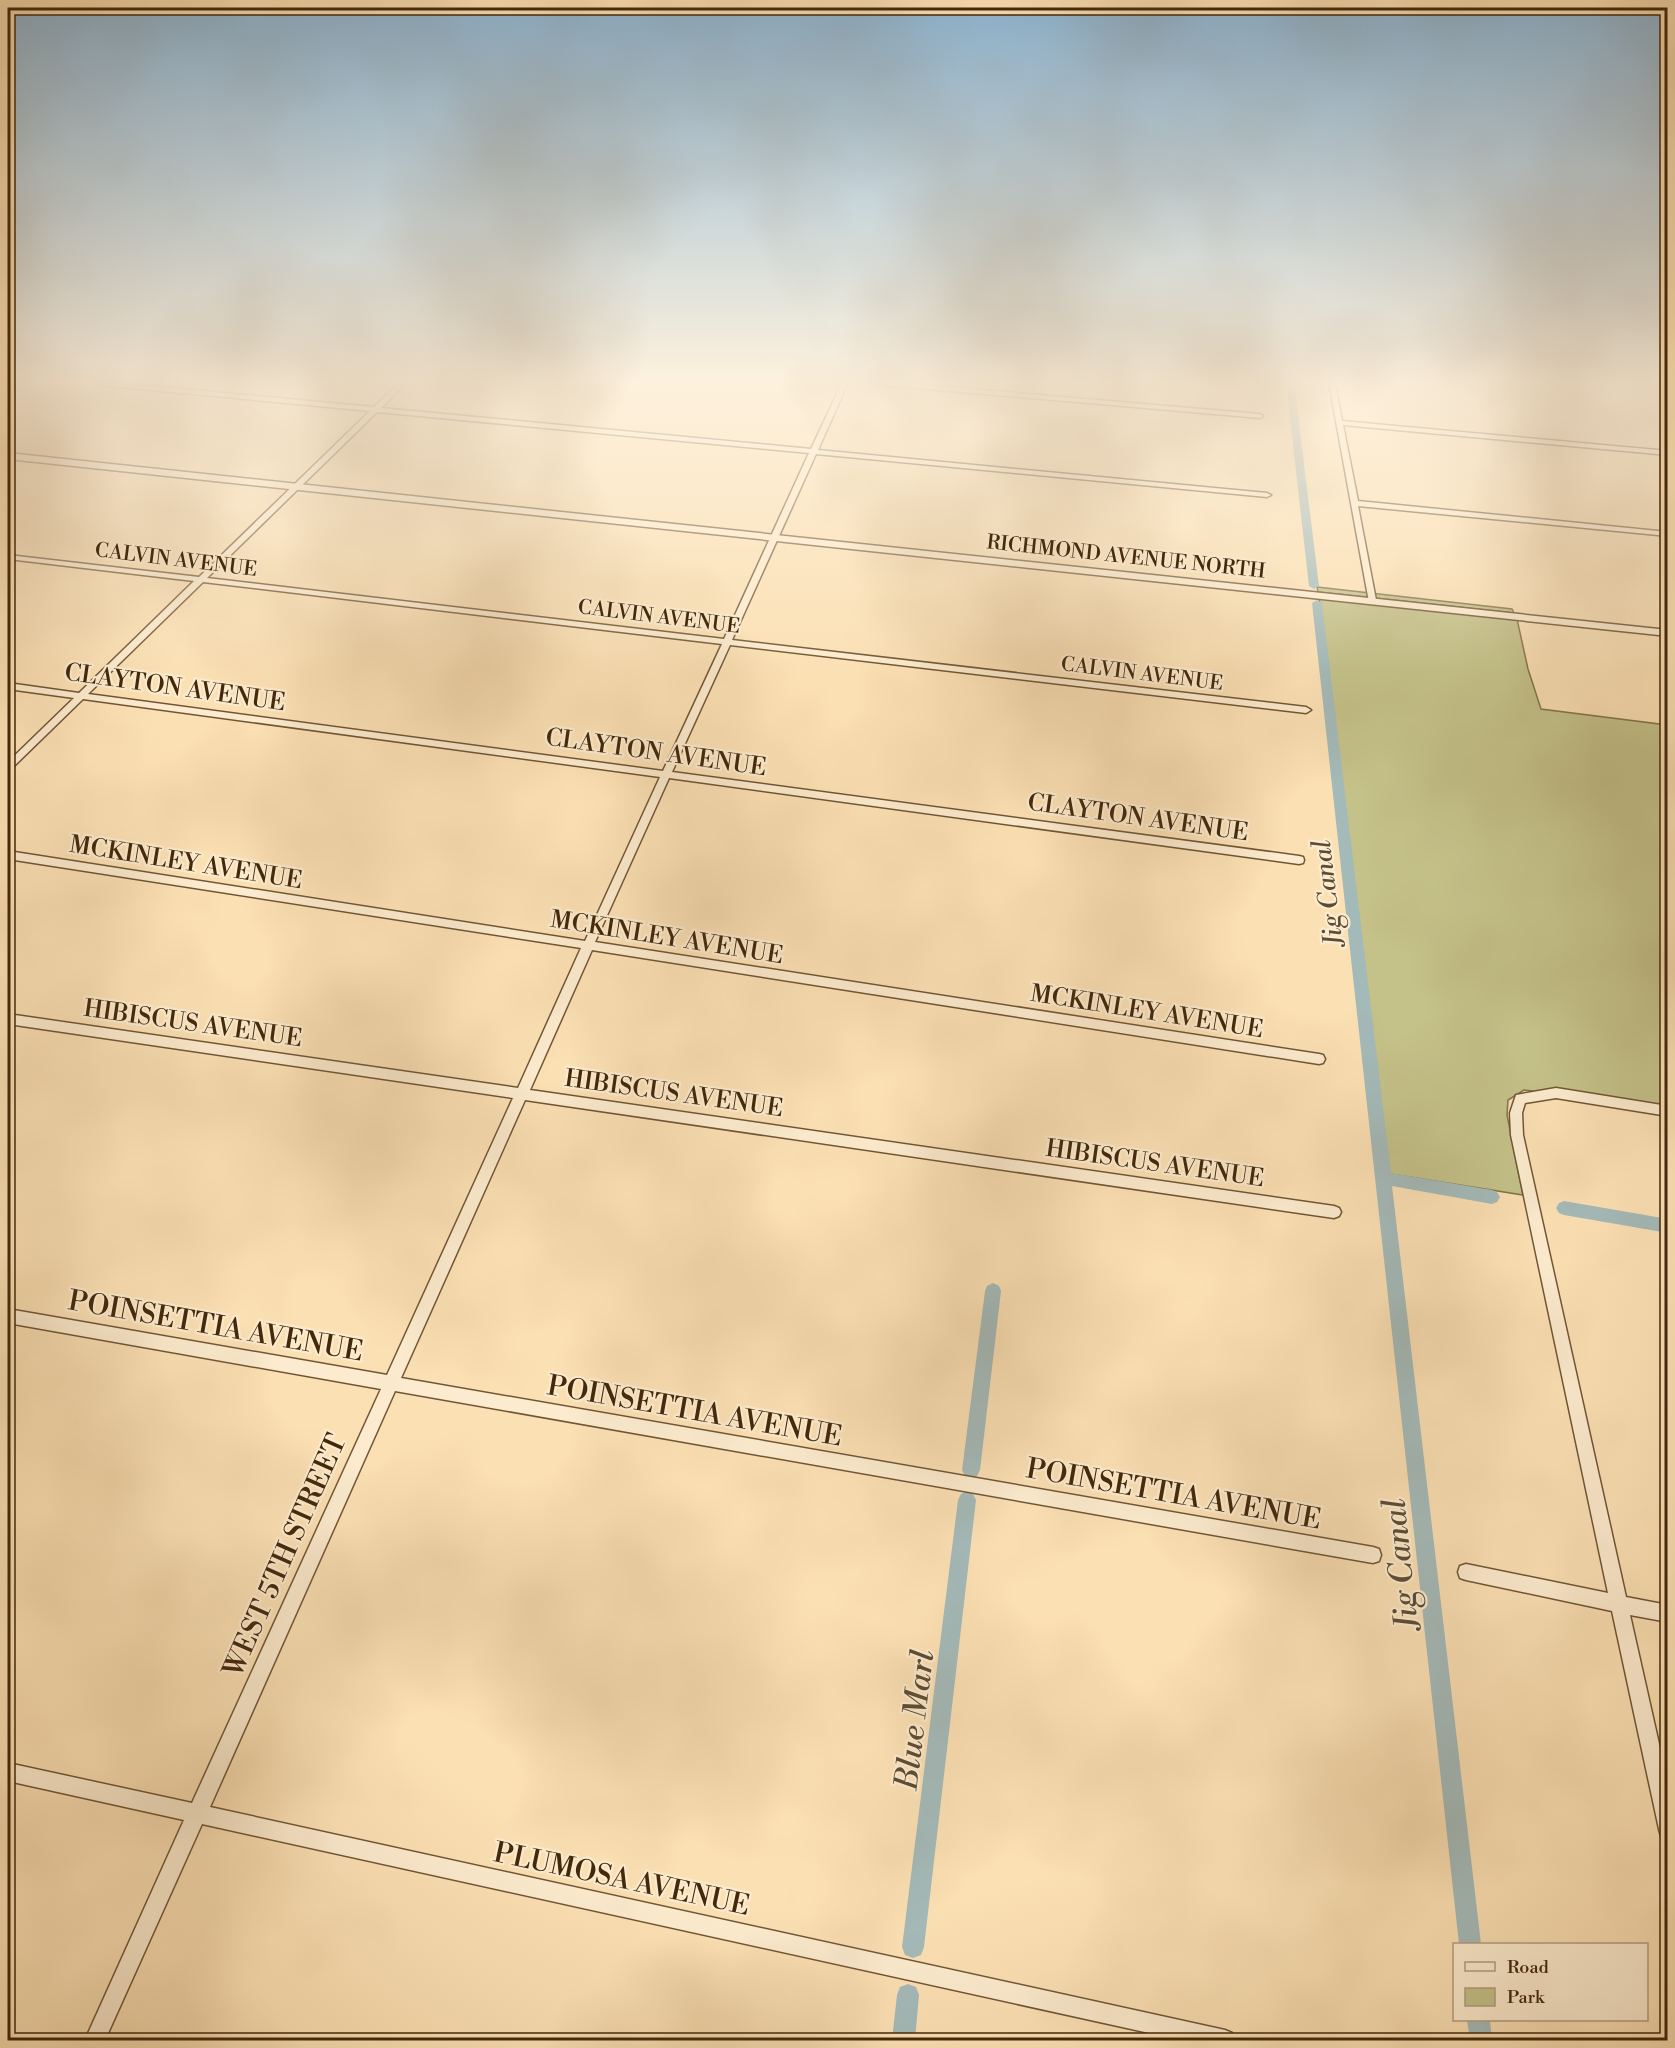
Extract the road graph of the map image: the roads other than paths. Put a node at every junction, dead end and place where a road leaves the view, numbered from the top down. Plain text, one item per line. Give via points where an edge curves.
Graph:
1 (218, 479) edge
2 (305, 479) edge
3 (801, 479) edge
4 (1098, 479) edge
5 (1350, 479) edge
6 (296, 487) junction
7 (1267, 495) dead end
8 (1355, 503) junction
9 (1668, 534) edge
10 (775, 537) junction
11 (8, 557) edge
12 (200, 580) junction
13 (1372, 600) junction
14 (1668, 633) edge
15 (726, 642) junction
16 (8, 686) edge
17 (81, 696) junction
18 (1306, 711) dead end
19 (8, 767) edge
20 (666, 774) junction
21 (8, 855) edge
22 (1299, 860) dead end
23 (588, 946) junction
24 (8, 1019) edge
25 (1319, 1059) dead end
26 (522, 1092) junction
27 (1668, 1112) edge
28 (1334, 1212) dead end
29 (8, 1316) edge
30 (391, 1383) junction
31 (1373, 1555) dead end
32 (1466, 1572) dead end
33 (1620, 1605) junction
34 (1668, 1614) edge
35 (8, 1772) edge
36 (197, 1814) junction
37 (1668, 1829) edge
38 (95, 2040) edge
39 (1225, 2040) edge

1 - 6 street, RICHMOND AVENUE NORTH
2 - 6 street
3 - 10 street, WEST 5TH STREET
4 - 7 street
5 - 8 street
6 - 10 street, RICHMOND AVENUE NORTH
6 - 12 street
8 - 9 street
8 - 13 street
10 - 13 street, RICHMOND AVENUE NORTH
10 - 15 street, WEST 5TH STREET
11 - 12 street, CALVIN AVENUE
12 - 15 street, CALVIN AVENUE
12 - 17 street
13 - 14 street, RICHMOND AVENUE NORTH
15 - 18 street, CALVIN AVENUE
15 - 20 street, WEST 5TH STREET
16 - 17 street, CLAYTON AVENUE
17 - 19 street
17 - 20 street, CLAYTON AVENUE
20 - 22 street, CLAYTON AVENUE
20 - 23 street, WEST 5TH STREET
21 - 23 street, MCKINLEY AVENUE
23 - 25 street, MCKINLEY AVENUE
23 - 26 street, WEST 5TH STREET
24 - 26 street, HIBISCUS AVENUE
26 - 28 street, HIBISCUS AVENUE
26 - 30 street, WEST 5TH STREET
27 - 33 street via 1556,1093 1520,1099 1516,1113 1517,1135
29 - 30 street, POINSETTIA AVENUE
30 - 31 street, POINSETTIA AVENUE
30 - 36 street, WEST 5TH STREET
32 - 33 street
33 - 34 street
33 - 37 street
35 - 36 street, PLUMOSA AVENUE
36 - 38 street, WEST 5TH STREET
36 - 39 street, PLUMOSA AVENUE

